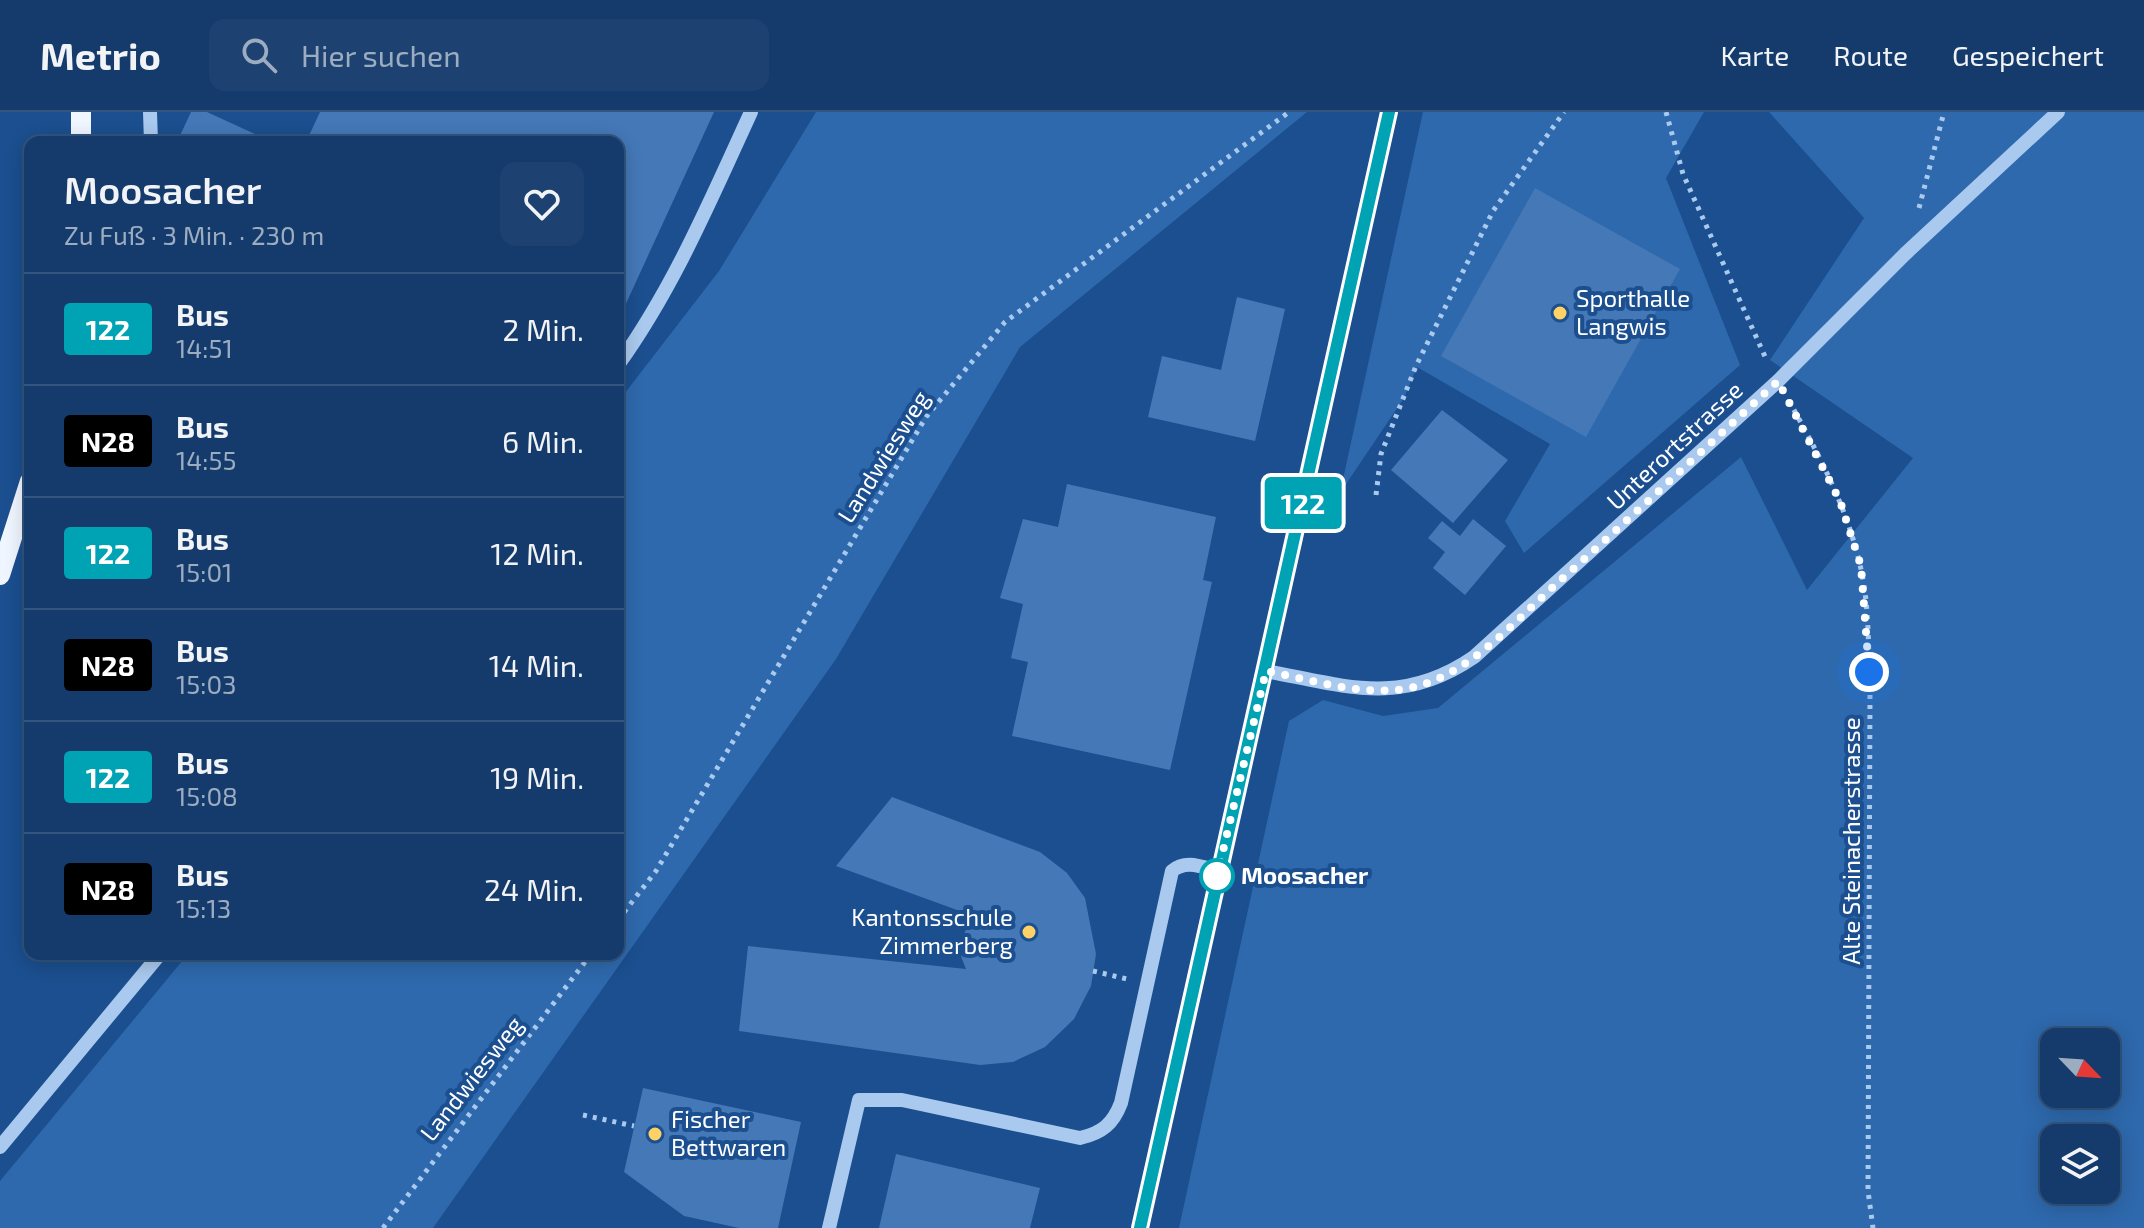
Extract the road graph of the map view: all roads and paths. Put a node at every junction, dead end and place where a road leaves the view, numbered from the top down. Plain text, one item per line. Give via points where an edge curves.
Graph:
1 (81, 112) edge
2 (150, 112) edge
3 (751, 112) edge
4 (1289, 112) edge
5 (1389, 112) edge
6 (1564, 112) edge
7 (1666, 112) edge
8 (1944, 112) edge
9 (2058, 112) edge
10 (81, 136) edge
11 (151, 136) edge
12 (1905, 254) junction
13 (624, 357) edge
14 (1778, 381) junction
15 (1376, 495) dead end
16 (24, 500) edge
17 (0, 575) edge
18 (1266, 671) junction
19 (1219, 871) junction
20 (624, 912) edge
21 (155, 960) edge
22 (586, 960) edge
23 (583, 1115) dead end
24 (634, 1126) dead end
25 (0, 1147) edge
26 (383, 1228) edge
27 (829, 1228) edge
28 (1140, 1228) edge
29 (1873, 1228) edge

1 - 10 main road
2 - 11 street
3 - 13 street via 678,270
4 - 20 path, Landwiesweg via 1005,322 926,417 656,871
5 - 18 street
6 - 15 path via 1493,211 1416,366 1381,454
7 - 14 path, Alte Steinacherstrasse via 1683,174
8 - 12 path
9 - 12 street, Unterortstrasse
12 - 14 street, Unterortstrasse
14 - 18 street, Unterortstrasse via 1453,671 1387,691
14 - 29 path, Alte Steinacherstrasse via 1840,501 1861,566 1870,694 1868,1191
16 - 17 main road
18 - 19 street
19 - 27 street via 1191,864 1172,871 1116,1118 1095,1135 1080,1138 902,1100 859,1100
19 - 28 street
21 - 25 street
22 - 26 path, Landwiesweg
23 - 24 path

